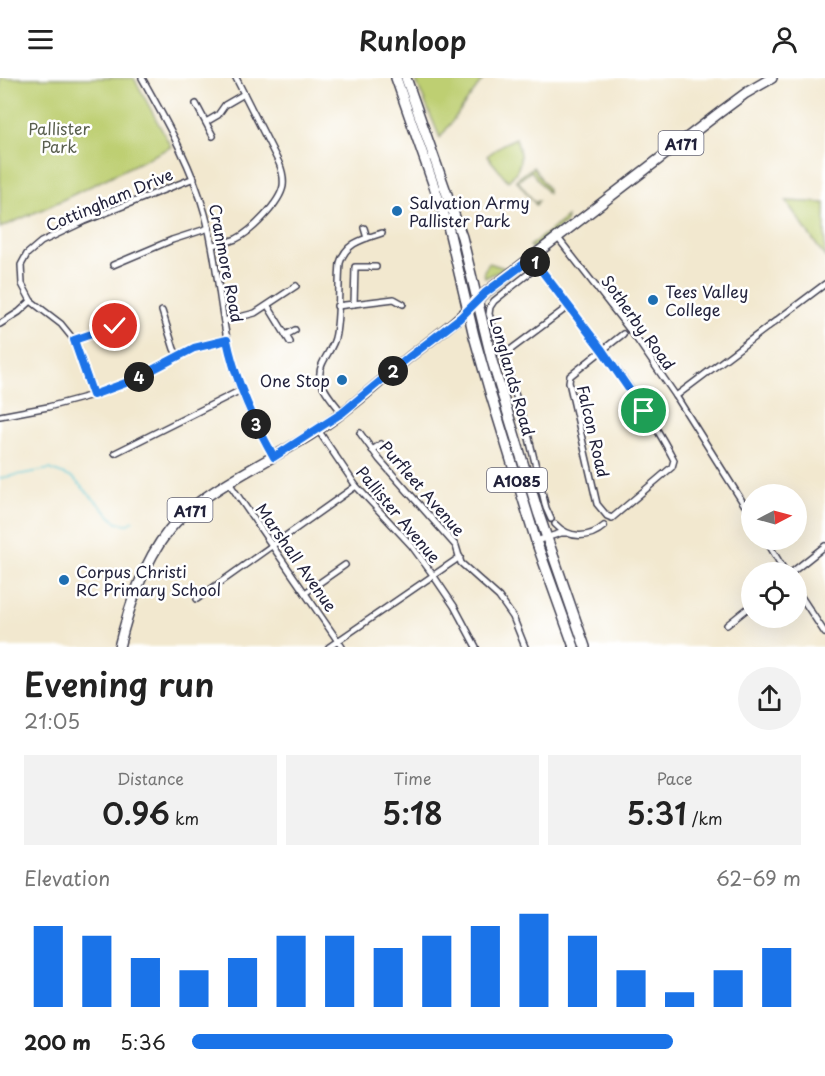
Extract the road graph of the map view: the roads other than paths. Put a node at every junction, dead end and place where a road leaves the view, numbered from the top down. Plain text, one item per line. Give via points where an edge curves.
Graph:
1 (142, 78) edge
2 (236, 78) edge
3 (396, 78) edge
4 (406, 78) edge
5 (772, 78) edge
6 (244, 94) junction
7 (196, 104) dead end
8 (206, 122) junction
9 (213, 136) dead end
10 (194, 178) junction
11 (209, 228) junction
12 (364, 228) dead end
13 (382, 233) dead end
14 (367, 238) junction
15 (558, 238) junction
16 (213, 245) junction
17 (535, 262) junction
18 (113, 265) dead end
19 (376, 267) dead end
20 (825, 284) edge
21 (296, 286) dead end
22 (31, 301) junction
23 (477, 301) junction
24 (354, 304) junction
25 (403, 304) dead end
26 (268, 306) junction
27 (337, 306) junction
28 (569, 306) junction
29 (468, 310) junction
30 (162, 311) dead end
31 (224, 321) junction
32 (123, 323) dead end
33 (0, 324) edge
34 (295, 330) dead end
35 (623, 334) dead end
36 (286, 335) junction
37 (74, 340) junction
38 (227, 340) junction
39 (290, 342) dead end
40 (602, 350) junction
41 (178, 356) junction
42 (502, 356) junction
43 (241, 390) junction
44 (93, 395) junction
45 (676, 396) junction
46 (342, 413) junction
47 (0, 416) edge
48 (318, 430) junction
49 (360, 433) dead end
50 (381, 444) dead end
51 (372, 450) junction
52 (115, 453) dead end
53 (274, 457) junction
54 (229, 483) junction
55 (356, 486) junction
56 (741, 499) edge
57 (604, 526) dead end
58 (566, 533) junction
59 (550, 536) junction
60 (536, 541) junction
61 (272, 546) junction
62 (825, 546) edge
63 (460, 557) junction
64 (805, 562) edge
65 (345, 565) dead end
66 (434, 575) junction
67 (305, 593) junction
68 (197, 599) dead end
69 (807, 606) edge
70 (741, 614) edge
71 (727, 625) dead end
72 (825, 633) edge
73 (338, 641) junction
74 (119, 647) edge
75 (329, 647) edge
76 (342, 647) edge
77 (476, 647) edge
78 (525, 647) edge
79 (574, 647) edge
80 (585, 647) edge

1 - 10 street, Cranmore Road
2 - 6 street
3 - 29 main road, Longlands Road / A1085 via 448,226
4 - 23 main road, Longlands Road / A1085 via 462,237
5 - 15 main road, A171 via 718,113
6 - 8 street
6 - 16 street via 279,163 283,189 249,230 238,238
7 - 8 street
8 - 9 street
10 - 11 street, Cranmore Road
10 - 22 street, Cottingham Drive via 36,245 24,259 20,274
11 - 16 street, Cranmore Road
11 - 18 street
12 - 14 street
13 - 14 street
14 - 27 street via 342,255
15 - 17 main road, A171
15 - 45 street, Sotherby Road
16 - 31 street, Cranmore Road
17 - 23 main road, A171
17 - 28 street
17 - 42 street via 490,307
19 - 24 street via 356,267
20 - 45 street
21 - 26 street
22 - 33 street
22 - 37 street via 61,324
23 - 29 main road, A171
23 - 59 main road, Longlands Road / A1085 via 492,361
24 - 25 street via 394,299
24 - 27 street
26 - 31 street
26 - 36 street
27 - 46 street via 336,335 320,376
28 - 40 street
28 - 42 street
29 - 46 main road, A171
29 - 60 main road, Longlands Road / A1085
30 - 41 street
31 - 38 street, Cranmore Road
32 - 37 street
34 - 36 street
35 - 40 street, Falcon Road
36 - 39 street
37 - 44 street
38 - 41 street
38 - 43 street, Cranmore Road
40 - 40 street, Falcon Road via 570,375 569,382 597,504 612,518 674,464
41 - 44 street via 131,381
42 - 58 street via 527,430 546,508
43 - 52 street
43 - 53 street, Cranmore Road
44 - 47 street
45 - 56 street, Sotherby Road
46 - 48 main road, A171
48 - 53 main road, A171
48 - 55 street, Pallister Avenue
49 - 51 street, Purfleet Avenue
50 - 51 street
51 - 63 street, Purfleet Avenue via 456,546
53 - 54 main road, A171
54 - 61 street, Marshall Avenue
54 - 74 main road, A171 via 194,506 159,545 129,610
55 - 61 street
55 - 66 street, Pallister Avenue
57 - 58 street via 590,535
58 - 59 street
59 - 60 street
59 - 80 main road, Longlands Road / A1085
60 - 79 main road, Longlands Road / A1085
61 - 67 street, Marshall Avenue
61 - 68 street
62 - 64 street
63 - 66 street
63 - 78 street, Purfleet Avenue via 461,563 499,597 513,617
65 - 67 street
66 - 73 street
66 - 77 street, Pallister Avenue
67 - 73 street, Marshall Avenue
69 - 72 street
70 - 71 street
73 - 75 street
73 - 76 street, Marshall Avenue

